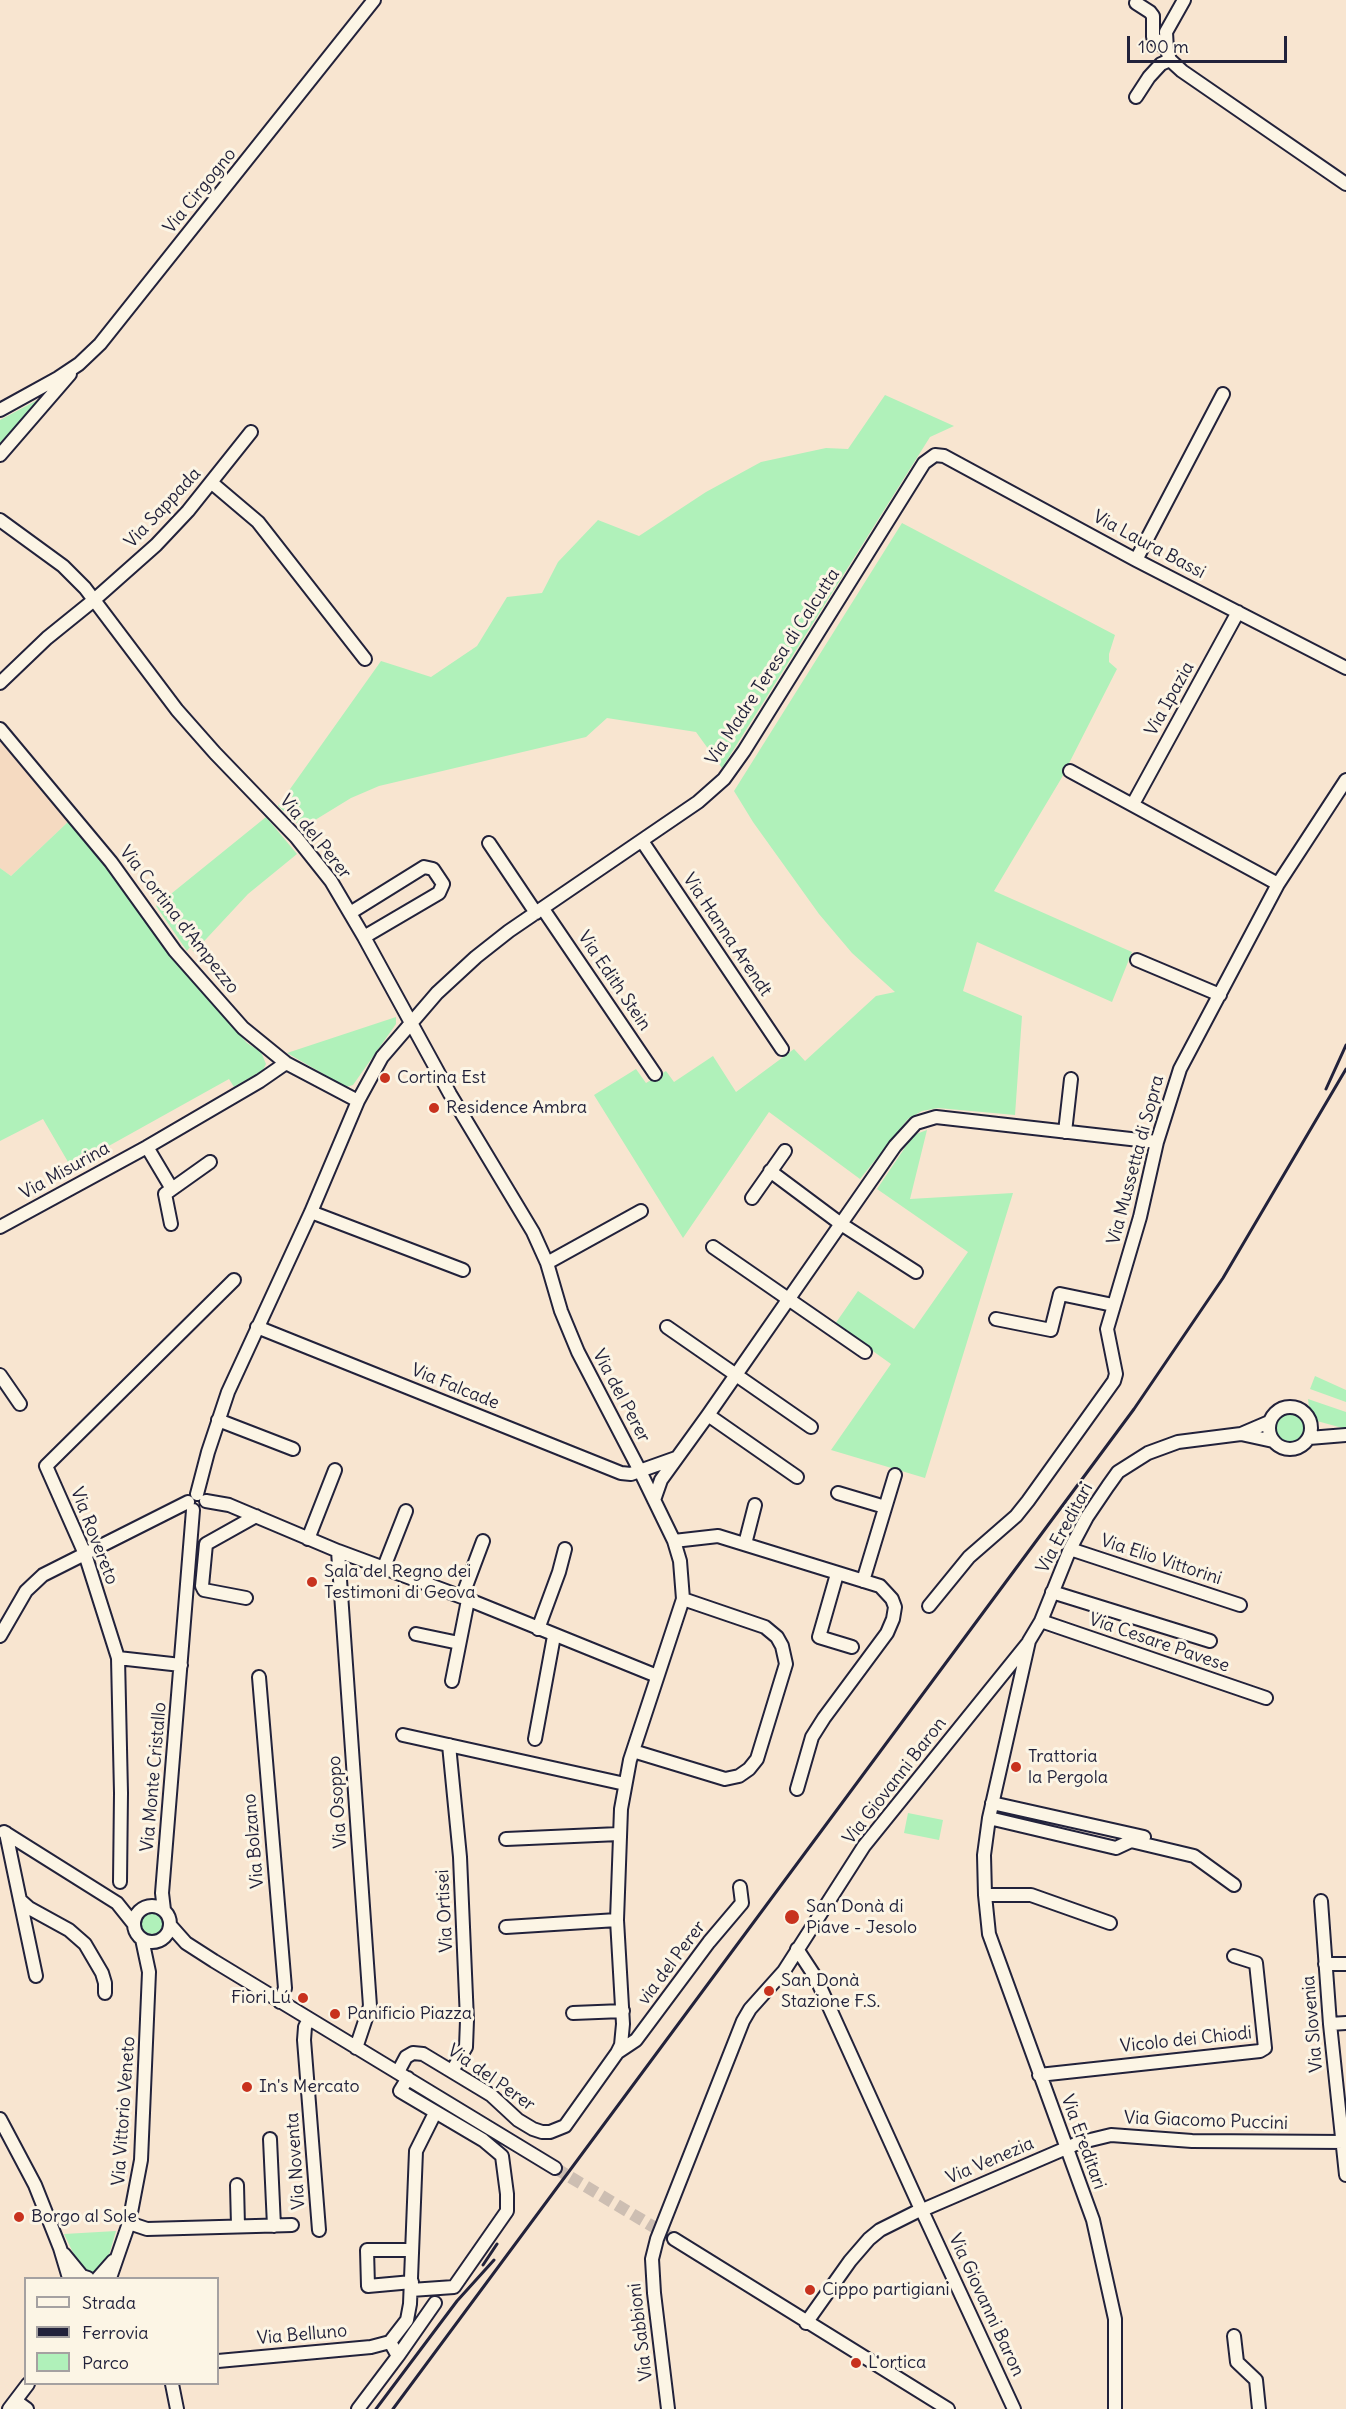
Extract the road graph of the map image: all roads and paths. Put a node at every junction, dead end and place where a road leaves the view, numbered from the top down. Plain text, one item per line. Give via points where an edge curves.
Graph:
1 (374, 0) edge
2 (1184, 0) edge
3 (1136, 3) dead end
4 (1169, 55) junction
5 (1136, 98) dead end
6 (1346, 184) edge
7 (79, 364) junction
8 (1223, 394) dead end
9 (0, 411) edge
10 (251, 432) dead end
11 (0, 455) edge
12 (935, 455) joint
13 (212, 483) junction
14 (0, 520) edge
15 (1136, 560) junction
16 (94, 600) junction
17 (1238, 612) junction
18 (365, 660) dead end
19 (1346, 668) edge
20 (0, 682) edge
21 (0, 729) edge
22 (1070, 771) dead end
23 (1346, 780) edge
24 (1133, 804) junction
25 (642, 841) junction
26 (489, 843) dead end
27 (1278, 884) junction
28 (539, 911) junction
29 (350, 913) junction
30 (364, 937) junction
31 (1137, 960) dead end
32 (1220, 995) junction
33 (411, 1023) junction
34 (782, 1049) dead end
35 (286, 1063) junction
36 (656, 1074) dead end
37 (1071, 1079) dead end
38 (358, 1101) junction
39 (1065, 1132) junction
40 (1157, 1142) junction
41 (147, 1147) junction
42 (785, 1151) dead end
43 (210, 1162) dead end
44 (771, 1171) junction
45 (172, 1189) junction
46 (752, 1198) dead end
47 (641, 1211) dead end
48 (311, 1212) junction
49 (171, 1224) dead end
50 (841, 1224) junction
51 (0, 1227) edge
52 (713, 1247) dead end
53 (546, 1263) junction
54 (463, 1270) dead end
55 (916, 1272) dead end
56 (234, 1280) dead end
57 (788, 1300) junction
58 (1113, 1305) junction
59 (996, 1319) dead end
60 (256, 1327) junction
61 (667, 1328) dead end
62 (865, 1352) dead end
63 (0, 1375) edge
64 (736, 1375) junction
65 (20, 1404) dead end
66 (708, 1415) junction
67 (218, 1420) junction
68 (1269, 1422) junction
69 (1310, 1422) junction
70 (811, 1427) dead end
71 (1241, 1434) junction
72 (1344, 1435) edge
73 (1309, 1438) junction
74 (1273, 1441) junction
75 (293, 1449) dead end
76 (677, 1457) junction
77 (335, 1470) dead end
78 (639, 1470) junction
79 (895, 1475) dead end
80 (797, 1477) dead end
81 (838, 1493) dead end
82 (654, 1500) junction
83 (196, 1502) junction
84 (756, 1504) dead end
85 (885, 1507) junction
86 (406, 1511) dead end
87 (256, 1516) junction
88 (308, 1539) junction
89 (483, 1541) dead end
90 (674, 1541) junction
91 (745, 1544) junction
92 (565, 1549) dead end
93 (1070, 1549) junction
94 (338, 1551) junction
95 (85, 1554) junction
96 (384, 1567) junction
97 (837, 1574) junction
98 (863, 1581) junction
99 (1052, 1592) junction
100 (246, 1598) dead end
101 (465, 1599) junction
102 (683, 1599) junction
103 (1240, 1605) dead end
104 (929, 1606) dead end
105 (14, 1609) junction
106 (1041, 1621) junction
107 (0, 1624) edge
108 (538, 1629) junction
109 (416, 1635) dead end
110 (0, 1636) edge
111 (554, 1636) junction
112 (1029, 1641) junction
113 (1210, 1641) dead end
114 (459, 1643) junction
115 (852, 1647) dead end
116 (118, 1658) junction
117 (182, 1665) junction
118 (657, 1676) junction
119 (259, 1677) dead end
120 (452, 1681) dead end
121 (1266, 1698) dead end
122 (403, 1735) dead end
123 (535, 1739) dead end
124 (449, 1745) junction
125 (633, 1751) junction
126 (625, 1784) junction
127 (797, 1789) dead end
128 (992, 1803) junction
129 (989, 1818) junction
130 (3, 1832) edge
131 (619, 1834) junction
132 (506, 1839) dead end
133 (1163, 1841) dead end
134 (31, 1848) junction
135 (12, 1865) junction
136 (120, 1882) dead end
137 (1234, 1885) dead end
138 (740, 1887) dead end
139 (985, 1895) junction
140 (20, 1900) junction
141 (1321, 1901) dead end
142 (117, 1903) junction
143 (152, 1908) junction
144 (617, 1920) junction
145 (133, 1923) junction
146 (1110, 1923) dead end
147 (170, 1925) junction
148 (506, 1927) dead end
149 (163, 1938) junction
150 (142, 1940) junction
151 (186, 1943) junction
152 (797, 1949) junction
153 (1234, 1956) dead end
154 (1325, 1964) junction
155 (1346, 1964) edge
156 (149, 1972) junction
157 (36, 1976) dead end
158 (105, 1993) dead end
159 (280, 2002) junction
160 (623, 2011) junction
161 (573, 2013) dead end
162 (309, 2019) junction
163 (1346, 2023) edge
164 (1330, 2024) junction
165 (356, 2048) junction
166 (617, 2053) junction
167 (452, 2071) junction
168 (403, 2075) junction
169 (1038, 2075) junction
170 (435, 2113) junction
171 (0, 2119) edge
172 (270, 2139) dead end
173 (1344, 2142) edge
174 (1067, 2148) junction
175 (555, 2168) tunnel mouth
176 (1346, 2175) edge
177 (237, 2185) dead end
178 (921, 2210) junction
179 (129, 2223) junction
180 (292, 2225) dead end
181 (238, 2226) junction
182 (274, 2226) junction
183 (318, 2230) dead end
184 (674, 2238) tunnel mouth
185 (60, 2248) junction
186 (121, 2250) junction
187 (412, 2250) junction
188 (654, 2250) joint
189 (69, 2277) edge
190 (85, 2277) edge
191 (98, 2277) edge
192 (110, 2277) edge
193 (412, 2286) junction
194 (435, 2303) dead end
195 (806, 2323) junction
196 (1234, 2336) dead end
197 (390, 2342) junction
198 (398, 2356) junction
199 (219, 2361) edge
200 (27, 2385) edge
201 (172, 2385) edge
202 (12, 2405) edge
203 (941, 2407) edge
204 (27, 2409) edge
205 (177, 2409) edge
206 (358, 2409) edge
207 (668, 2409) edge
208 (1014, 2409) edge
209 (1115, 2409) edge
210 (1259, 2409) edge

1 - 7 street, Via Cirgogno via 100,344
2 - 4 street via 1166,32
3 - 4 street via 1153,16 1153,38
4 - 5 street
4 - 6 street via 1182,71
7 - 9 street, Via Cirgogno
7 - 11 street
8 - 15 street
10 - 13 street, Via Sappada
12 - 15 street, Via Laura Bassi via 944,456
12 - 25 street, Via Madre Teresa di Calcutta via 924,463 724,779
13 - 16 street, Via Sappada via 156,544
13 - 18 street via 258,522
14 - 16 street, Via del Perer via 63,566
15 - 17 street, Via Laura Bassi
16 - 20 street, Via Sappada
16 - 29 street, Via del Perer via 177,710 317,863
17 - 19 street, Via Laura Bassi
17 - 24 street, Via Ipazia
21 - 35 street, Via Cortina d'Ampezzo via 111,862 175,951 216,999 243,1028
22 - 24 street
23 - 27 street, Via Mussetta di Sopra
24 - 27 street
25 - 28 street, Via Madre Teresa di Calcutta
25 - 34 street, Via Hanna Arendt
26 - 28 street, Via Edith Stein
27 - 32 street, Via Mussetta di Sopra
28 - 33 street, Via Madre Teresa di Calcutta via 459,971
28 - 36 street, Via Edith Stein
29 - 30 street, Via del Perer
29 - 30 street via 424,867 433,868 443,884 439,893
30 - 33 street, Via del Perer
31 - 32 street
32 - 40 street, Via Mussetta di Sopra via 1180,1070
33 - 38 street via 382,1058
33 - 53 street, Via del Perer via 533,1232
35 - 38 street, Via Cortina d'Ampezzo
35 - 41 street, Via Misurina
37 - 39 street
38 - 48 street
39 - 40 street
39 - 50 street via 936,1117 923,1120 895,1146
40 - 58 street, Via Mussetta di Sopra via 1140,1217
41 - 45 street
41 - 51 street, Via Misurina
42 - 44 street
43 - 45 street
44 - 46 street
44 - 50 street
45 - 49 street via 165,1194
47 - 53 street
48 - 54 street
48 - 60 street
50 - 55 street
50 - 57 street
52 - 57 street
53 - 78 street, Via del Perer via 575,1346
56 - 95 street, Via Rovereto via 46,1466
57 - 62 street
57 - 64 street
58 - 59 street via 1060,1294 1051,1330
58 - 104 street, Via Mussetta di Sopra via 1107,1329 1116,1374 1114,1382 1016,1516 969,1557
60 - 67 street
60 - 78 street, Via Falcade via 621,1473
61 - 64 street
63 - 65 street
64 - 66 street
64 - 70 street
66 - 76 street
66 - 80 street
67 - 75 street
67 - 83 street
68 - 69 street, Via Ereditari via 1275,1413 1289,1407 1302,1410
68 - 71 street, Via Ereditari
68 - 74 street
69 - 72 street, Via Ereditari
69 - 73 street
71 - 74 street, Via Ereditari
71 - 93 street, Via Ereditari via 1178,1442 1131,1462 1108,1485
72 - 73 street, Via Ereditari
73 - 74 street, Via Ereditari via 1293,1449 1284,1449
76 - 78 street, Via Falcade
76 - 82 street via 661,1479
77 - 88 street
78 - 82 street, Via del Perer
79 - 85 street
81 - 85 street
82 - 90 street, Via del Perer
83 - 87 street via 229,1505
83 - 95 street
83 - 117 street, Via Monte Cristallo
84 - 91 street
85 - 98 street
86 - 96 street
87 - 88 street
87 - 100 street via 206,1544 204,1590
88 - 94 street
89 - 101 street
90 - 91 street via 718,1536
90 - 102 street, Via del Perer via 682,1569
91 - 97 street
92 - 108 street
93 - 99 street, Via Ereditari
93 - 103 street, Via Elio Vittorini
94 - 96 street
94 - 165 street, Via Osoppo via 370,2006
95 - 105 street via 34,1581
95 - 116 street, Via Rovereto
96 - 101 street
97 - 98 street
97 - 115 street via 819,1637
98 - 127 street via 888,1592 895,1607 893,1619 812,1737
99 - 106 street, Via Ereditari
99 - 113 street, Via Ereditari
101 - 108 street
101 - 114 street
102 - 118 street, Via del Perer
102 - 125 street via 765,1627 782,1646 786,1664 757,1759 739,1776 725,1779
105 - 107 street
105 - 110 street
106 - 112 street, Via Ereditari
106 - 121 street, Via Cesare Pavese
108 - 111 street
109 - 114 street
111 - 118 street
111 - 123 street
112 - 128 street, Via Ereditari
112 - 152 street, Via Giovanni Baron via 864,1846
114 - 120 street
116 - 117 street
116 - 136 street, Via Rovereto
117 - 143 street, Via Monte Cristallo via 162,1893
118 - 125 street, Via del Perer
119 - 159 street, Via Bolzano via 285,1988
122 - 124 street
124 - 126 street
124 - 167 street, Via Ortisei via 461,1868 468,2031 466,2046
125 - 126 street, Via del Perer
126 - 131 street, Via del Perer
128 - 129 street, Via Ereditari
128 - 133 street
129 - 137 street via 1116,1848 1131,1841 1194,1856
129 - 139 street, Via Ereditari via 984,1855
130 - 134 street
130 - 135 street
131 - 132 street
131 - 144 street, Via del Perer
134 - 135 street
134 - 142 street
135 - 140 street
138 - 166 street, via del Perer via 742,1902 636,2040
139 - 146 street via 1031,1895
139 - 169 street, Via Ereditari via 992,1945
140 - 157 street
140 - 158 street via 85,1944 102,1973
141 - 154 street, Via Slovenia
142 - 143 street
142 - 145 street
143 - 145 street via 135,1915
143 - 147 street via 169,1916
144 - 148 street
144 - 160 street, Via del Perer
145 - 150 street
147 - 149 street
147 - 151 street
149 - 150 street
149 - 151 street
149 - 156 street, Via Vittorio Veneto
150 - 156 street, Via Vittorio Veneto
151 - 159 street
152 - 178 street, Via Giovanni Baron via 829,2004
152 - 188 street, Via Giovanni Baron via 743,2021
153 - 169 street, Vicolo dei Chiodi via 1256,1963 1265,2048
154 - 155 street
154 - 164 street, Via Slovenia
156 - 179 street, Via Vittorio Veneto via 141,2160
159 - 162 street
160 - 161 street
160 - 166 street, Via del Perer via 623,2034
162 - 165 street
162 - 183 street, Via Noventa via 304,2040
163 - 164 street
164 - 173 street, Via Slovenia
165 - 168 street
166 - 167 street, Via del Perer via 565,2126 550,2132 533,2129 518,2120 490,2095
167 - 168 street, Via del Perer via 423,2054 413,2053 406,2057
168 - 170 street via 400,2091
168 - 175 street
169 - 174 street, Via Ereditari
170 - 187 street via 416,2151
170 - 193 street via 483,2140 502,2156 507,2211 454,2287
171 - 185 street via 35,2185
172 - 182 street
173 - 174 street, Via Giacomo Puccini via 1192,2141 1125,2135
173 - 176 street, Via Slovenia
174 - 178 street, Via Venezia
174 - 209 street, Via Ereditari via 1093,2220 1112,2299
177 - 181 street
178 - 195 street, Via Venezia via 869,2239
178 - 208 street, Via Giovanni Baron
179 - 181 street via 147,2229
179 - 186 street, Via Vittorio Veneto
180 - 182 street
181 - 182 street
184 - 195 street
185 - 189 street
185 - 190 street
186 - 191 street, Via Vittorio Veneto
186 - 192 street, Via Vittorio Veneto
187 - 193 street
187 - 193 street via 367,2250 368,2286
188 - 207 street, Via Sabbioni via 651,2269
193 - 197 street via 407,2320
194 - 198 street
195 - 203 street
196 - 210 street via 1236,2362 1256,2380
197 - 198 street
197 - 199 street, Via Belluno
198 - 206 street
200 - 202 street
201 - 205 street
202 - 204 street

